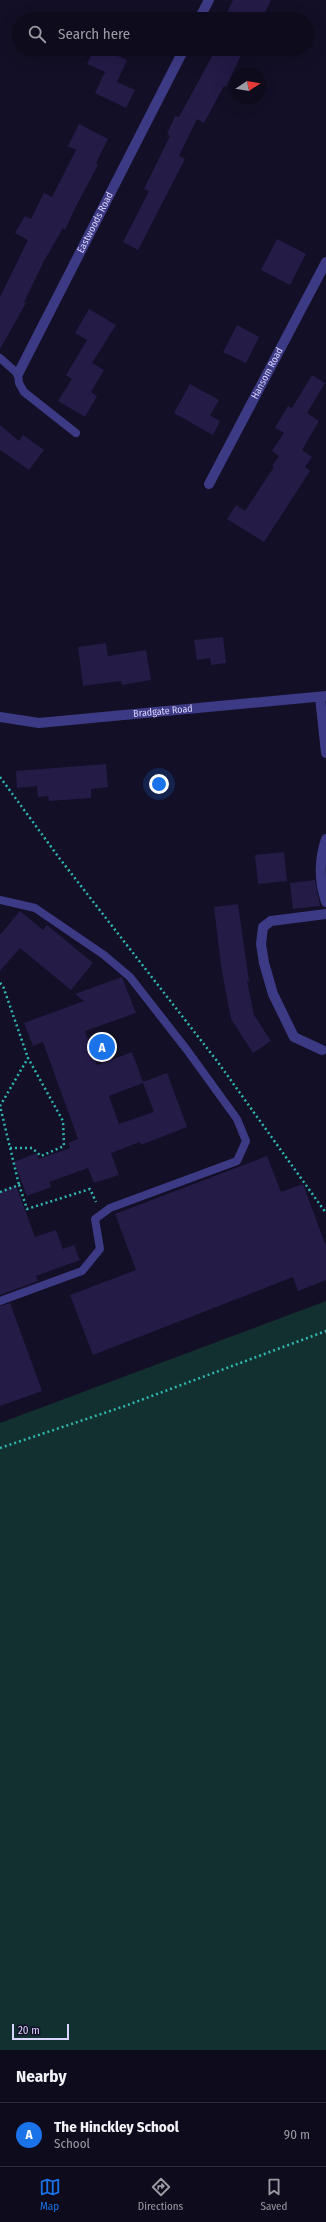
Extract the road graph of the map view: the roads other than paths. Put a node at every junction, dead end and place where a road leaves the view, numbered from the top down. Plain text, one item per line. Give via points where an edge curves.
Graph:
1 (209, 0) edge
2 (203, 12) edge
3 (180, 56) edge
4 (326, 262) edge
5 (0, 358) edge
6 (18, 374) junction
7 (76, 433) dead end
8 (209, 484) dead end
9 (323, 697) edge
10 (0, 717) edge
11 (326, 753) edge
12 (326, 839) edge
13 (0, 900) edge
14 (326, 902) edge
15 (326, 914) edge
16 (322, 1050) dead end
17 (0, 1301) edge

1 - 2 street
3 - 6 street, Eastwoods Road
4 - 8 street, Hansom Road
5 - 6 lane
6 - 7 lane via 24,392
9 - 10 street, Bradgate Road via 39,723
9 - 11 street
12 - 14 street via 320,861 322,890
13 - 17 lane via 35,908 104,955 130,978 237,1119 246,1141 237,1161 110,1208 95,1219 100,1249 82,1271
15 - 16 street via 271,921 263,927 261,944 273,994 294,1037

